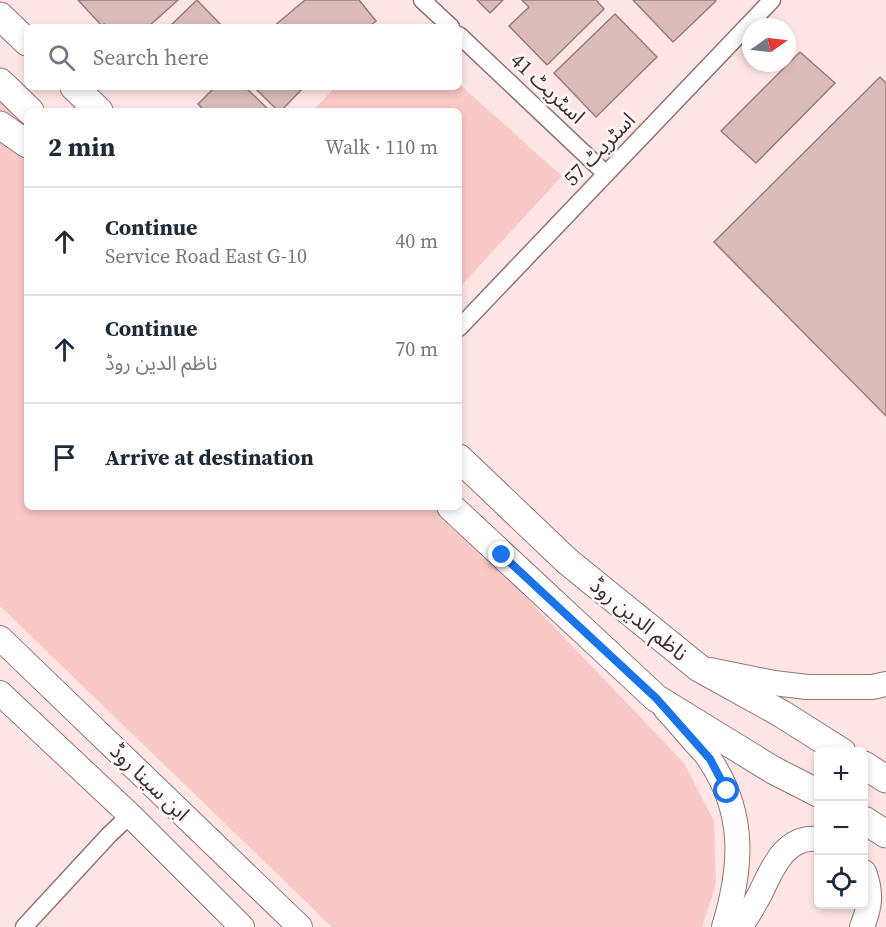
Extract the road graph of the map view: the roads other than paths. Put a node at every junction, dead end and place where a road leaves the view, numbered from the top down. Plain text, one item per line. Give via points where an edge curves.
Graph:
1 (422, 0) edge
2 (772, 0) edge
3 (0, 16) edge
4 (448, 24) edge
5 (462, 38) edge
6 (24, 39) edge
7 (0, 82) edge
8 (77, 90) edge
9 (27, 108) edge
10 (96, 108) edge
11 (0, 125) edge
12 (24, 142) edge
13 (606, 174) junction
14 (462, 325) edge
15 (462, 461) edge
16 (454, 510) edge
17 (0, 638) edge
18 (699, 668) junction
19 (886, 684) edge
20 (0, 693) edge
21 (656, 698) junction
22 (834, 747) edge
23 (868, 768) edge
24 (886, 779) edge
25 (814, 791) edge
26 (130, 815) junction
27 (868, 823) edge
28 (886, 834) edge
29 (814, 838) edge
30 (868, 886) edge
31 (24, 927) edge
32 (242, 927) edge
33 (300, 927) edge
34 (724, 927) edge
35 (740, 927) edge
36 (862, 927) edge

1 - 4 street
2 - 13 street, اسٹریٹ 57
3 - 6 main road
5 - 13 street, اسٹریٹ 41
7 - 9 main road
8 - 10 main road
11 - 12 main road
13 - 14 street, اسٹریٹ 57
15 - 18 main road, ناظم الدین روڈ via 567,561
16 - 21 main road, ناظم الدین روڈ
17 - 33 main road, ابن سینا روڈ
18 - 19 main road via 807,687
18 - 22 main road, ناظم الدین روڈ
20 - 26 main road, ابن سینا روڈ
21 - 25 main road, ناظم الدین روڈ
21 - 34 main road via 710,759 727,791 736,823 738,857 733,898
23 - 24 main road
26 - 31 street
26 - 32 main road, ابن سینا روڈ
27 - 28 main road
29 - 35 main road via 791,845 778,858
30 - 36 main road via 868,912

